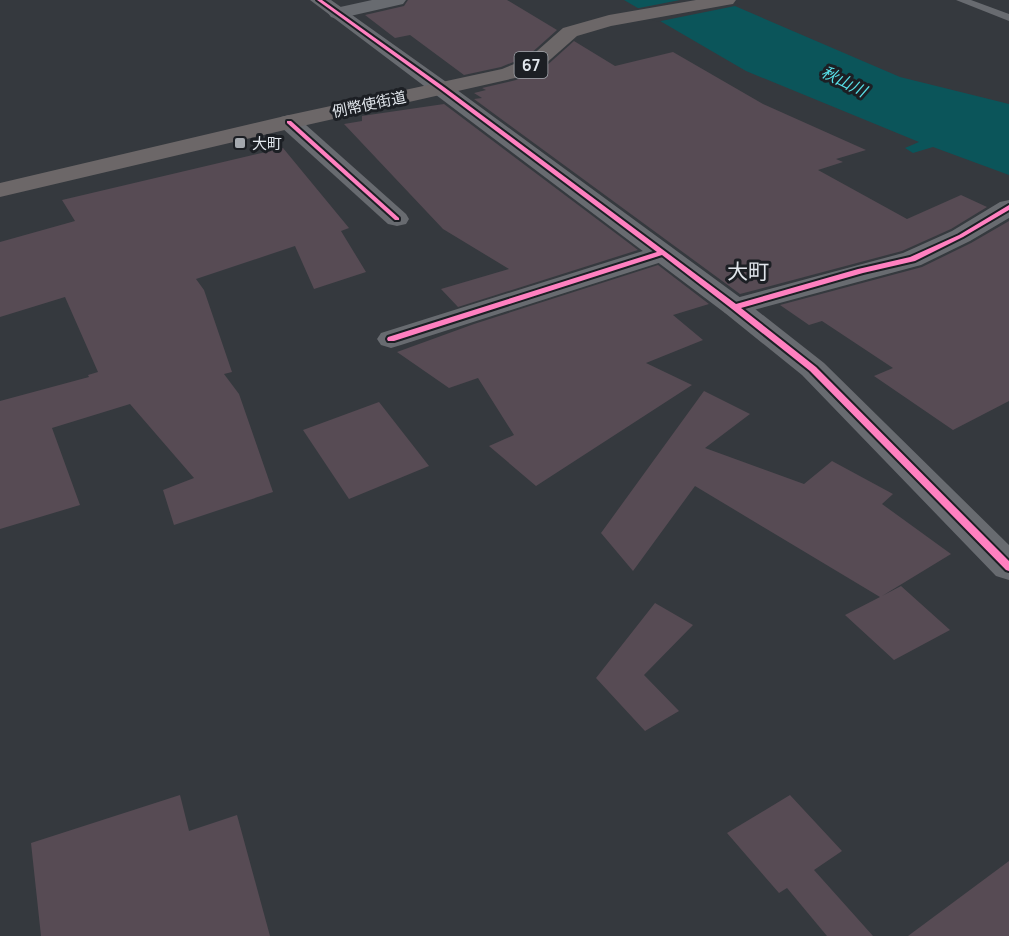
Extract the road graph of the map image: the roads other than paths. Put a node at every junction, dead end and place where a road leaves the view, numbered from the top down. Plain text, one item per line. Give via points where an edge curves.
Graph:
1 (319, 0) edge
2 (397, 0) edge
3 (727, 0) edge
4 (961, 0) edge
5 (337, 13) junction
6 (1009, 18) edge
7 (442, 88) junction
8 (289, 122) junction
9 (0, 190) edge
10 (1009, 207) edge
11 (397, 219) dead end
12 (662, 253) junction
13 (735, 307) junction
14 (391, 339) dead end
15 (1009, 567) edge

1 - 5 street
2 - 5 street
3 - 7 main road, 例幣使街道 / 67 via 570,32 524,68
4 - 6 lane
5 - 7 street
7 - 8 main road, 例幣使街道 / 67
7 - 12 street
8 - 9 main road, 例幣使街道 / 67
8 - 11 street
10 - 13 street via 912,259
12 - 13 street
12 - 14 street
13 - 15 street via 813,369

